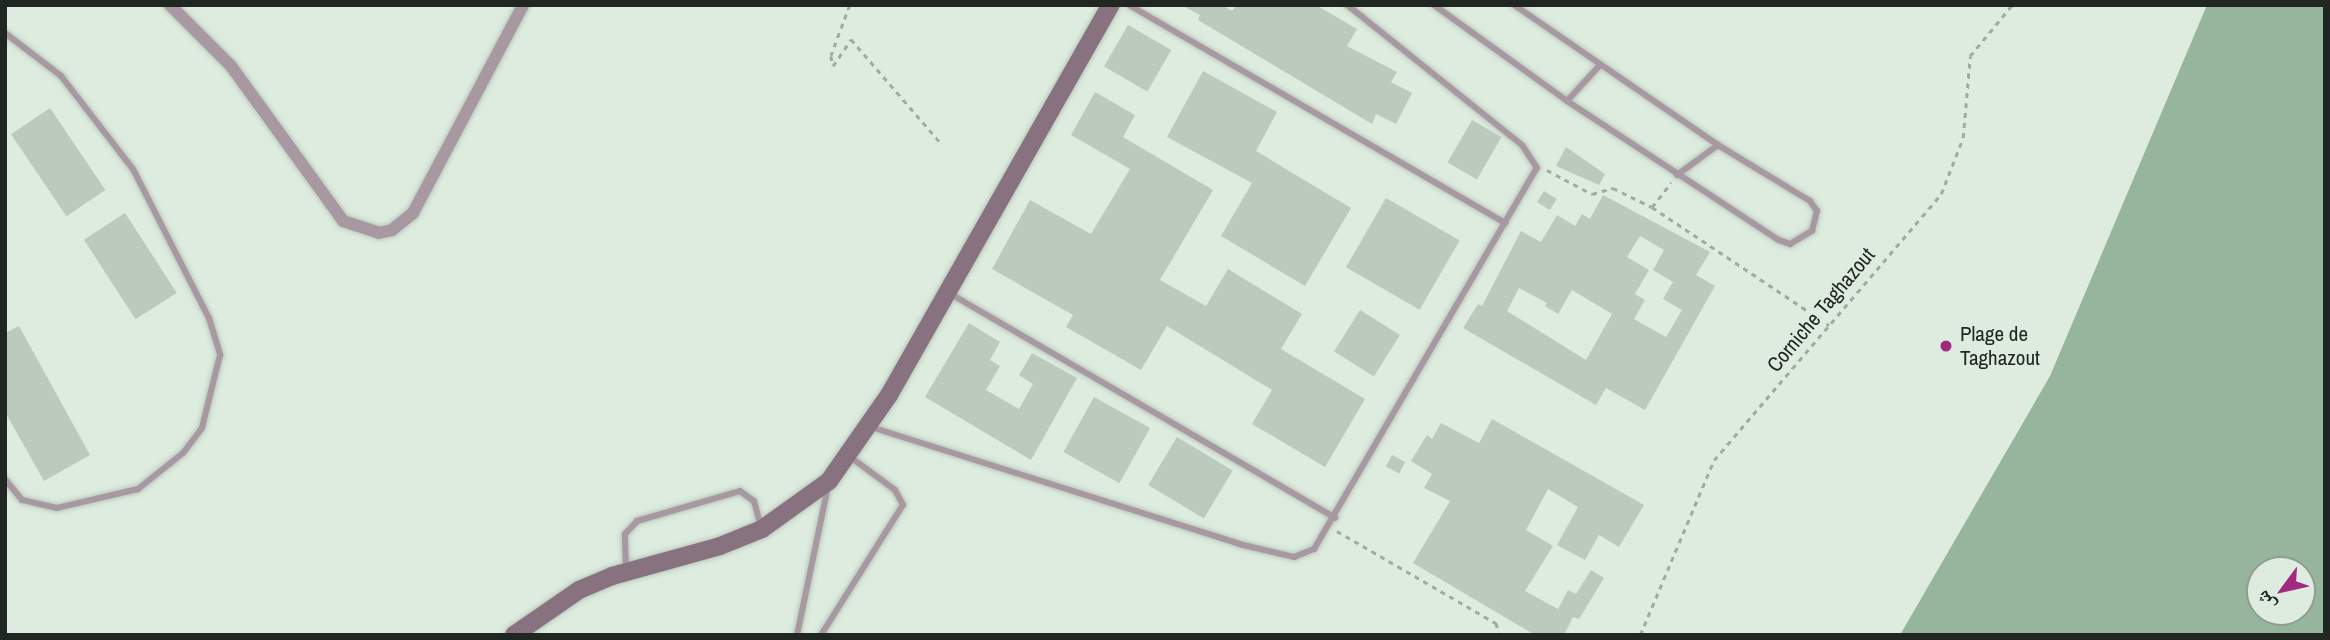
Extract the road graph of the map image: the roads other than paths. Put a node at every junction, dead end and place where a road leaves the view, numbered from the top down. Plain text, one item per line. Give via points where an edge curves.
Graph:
1 (170, 5) edge
2 (523, 5) edge
3 (1111, 5) edge
4 (1129, 5) edge
5 (1347, 5) edge
6 (1434, 5) edge
7 (1514, 5) edge
8 (5, 33) edge
9 (1600, 65) junction
10 (1567, 101) junction
11 (1718, 145) junction
12 (1677, 175) junction
13 (1506, 223) junction
14 (948, 292) junction
15 (869, 427) junction
16 (849, 456) junction
17 (5, 479) edge
18 (829, 481) junction
19 (1335, 517) junction
20 (762, 529) junction
21 (627, 571) junction
22 (514, 635) edge
23 (797, 635) edge
24 (821, 635) edge

1 - 2 street via 231,66 343,221 379,233 392,230 413,213
3 - 14 street
4 - 13 lane
5 - 13 lane via 1522,145 1537,169
6 - 10 lane
7 - 9 lane
8 - 17 lane via 61,76 133,169 209,318 220,355 202,428 183,453 138,489 57,508 38,507 22,500
9 - 10 lane
9 - 11 lane
10 - 12 lane
11 - 12 lane
11 - 12 lane via 1810,201 1817,211 1812,231 1790,244 1779,240
13 - 19 lane
14 - 15 street
14 - 19 lane
15 - 16 street
15 - 19 lane via 1294,557 1314,549
16 - 18 street
16 - 24 lane via 895,489 903,505
18 - 20 street
18 - 23 lane
20 - 21 street via 720,546
20 - 21 lane via 754,501 740,491 637,521 625,534
21 - 22 street via 579,590

